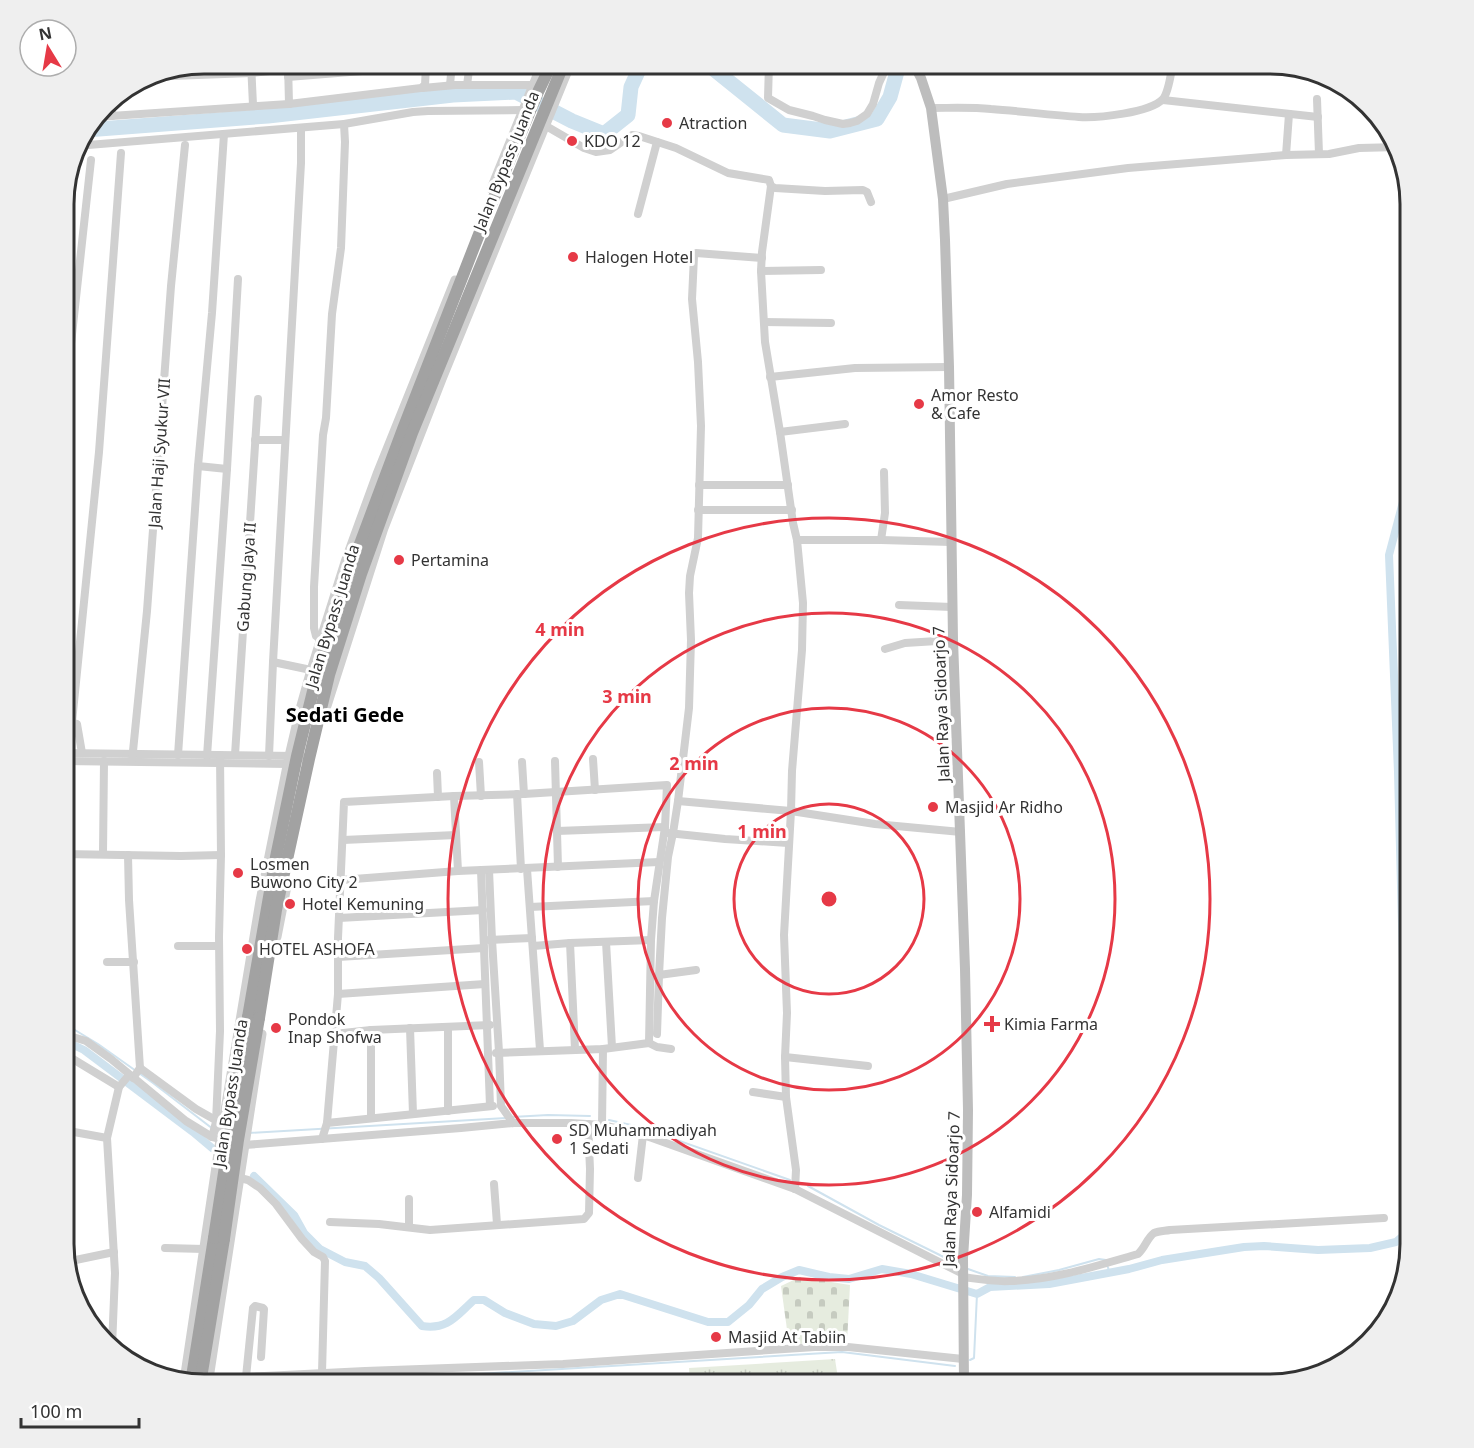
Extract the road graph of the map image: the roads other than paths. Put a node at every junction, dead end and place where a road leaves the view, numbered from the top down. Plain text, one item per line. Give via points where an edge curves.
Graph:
1 (224, 74) edge
2 (251, 74) edge
3 (288, 74) edge
4 (426, 74) edge
5 (451, 74) edge
6 (468, 74) edge
7 (539, 74) edge
8 (544, 74) edge
9 (561, 74) edge
10 (566, 74) edge
11 (769, 74) edge
12 (884, 74) edge
13 (919, 74) edge
14 (1171, 74) edge
15 (181, 76) edge
16 (450, 85) junction
17 (467, 85) junction
18 (423, 88) junction
19 (534, 89) junction
20 (1317, 99) dead end
21 (1163, 100) junction
22 (289, 104) junction
23 (551, 104) junction
24 (253, 105) junction
25 (931, 108) junction
26 (112, 112) edge
27 (1289, 114) junction
28 (108, 116) edge
29 (112, 116) junction
30 (535, 116) junction
31 (1318, 117) junction
32 (344, 124) junction
33 (301, 128) junction
34 (224, 134) junction
35 (657, 142) junction
36 (87, 145) edge
37 (185, 145) dead end
38 (1388, 148) edge
39 (121, 153) dead end
40 (1319, 154) junction
41 (1286, 155) junction
42 (91, 160) dead end
43 (771, 186) junction
44 (943, 199) junction
45 (871, 202) dead end
46 (638, 214) dead end
47 (762, 258) junction
48 (761, 270) junction
49 (821, 270) dead end
50 (238, 279) dead end
51 (74, 316) edge
52 (764, 322) junction
53 (831, 323) dead end
54 (949, 367) junction
55 (770, 377) junction
56 (258, 399) dead end
57 (844, 424) dead end
58 (408, 431) junction
59 (780, 432) junction
60 (255, 440) junction
61 (285, 440) junction
62 (198, 466) junction
63 (227, 469) junction
64 (884, 472) dead end
65 (699, 485) junction
66 (788, 485) junction
67 (698, 510) junction
68 (792, 510) junction
69 (797, 540) junction
70 (881, 540) junction
71 (951, 542) junction
72 (899, 605) dead end
73 (952, 607) junction
74 (321, 640) junction
75 (953, 640) junction
76 (885, 649) dead end
77 (273, 662) junction
78 (311, 670) junction
79 (74, 702) edge
80 (74, 723) edge
81 (74, 753) edge
82 (82, 753) junction
83 (178, 755) junction
84 (235, 755) junction
85 (207, 756) junction
86 (269, 756) junction
87 (132, 758) junction
88 (220, 759) junction
89 (296, 759) junction
90 (593, 759) dead end
91 (74, 760) edge
92 (104, 761) junction
93 (555, 761) dead end
94 (479, 762) dead end
95 (522, 762) dead end
96 (437, 773) dead end
97 (306, 783) junction
98 (595, 790) junction
99 (556, 792) junction
100 (520, 794) junction
101 (454, 796) junction
102 (481, 796) junction
103 (438, 797) junction
104 (678, 801) junction
105 (791, 812) junction
106 (664, 829) junction
107 (557, 831) junction
108 (961, 832) junction
109 (673, 833) junction
110 (456, 835) junction
111 (343, 840) junction
112 (788, 843) junction
113 (74, 854) edge
114 (103, 854) junction
115 (128, 855) junction
116 (221, 855) junction
117 (659, 862) junction
118 (558, 867) junction
119 (524, 869) junction
120 (485, 870) junction
121 (458, 871) junction
122 (341, 880) junction
123 (654, 901) junction
124 (530, 907) junction
125 (483, 910) junction
126 (339, 918) junction
127 (651, 940) junction
128 (532, 942) junction
129 (606, 942) junction
130 (486, 943) junction
131 (570, 943) junction
132 (178, 946) dead end
133 (219, 946) junction
134 (338, 957) junction
135 (107, 962) dead end
136 (134, 962) junction
137 (696, 970) dead end
138 (659, 975) junction
139 (485, 984) junction
140 (266, 989) junction
141 (338, 994) junction
142 (250, 1013) junction
143 (488, 1025) junction
144 (498, 1025) junction
145 (448, 1027) junction
146 (410, 1028) junction
147 (371, 1030) junction
148 (334, 1034) junction
149 (657, 1035) dead end
150 (74, 1037) edge
151 (649, 1043) junction
152 (612, 1047) junction
153 (603, 1049) junction
154 (671, 1049) dead end
155 (540, 1050) junction
156 (575, 1050) junction
157 (500, 1052) junction
158 (489, 1053) junction
159 (785, 1057) junction
160 (74, 1059) edge
161 (868, 1066) dead end
162 (134, 1074) junction
163 (121, 1086) junction
164 (753, 1092) dead end
165 (786, 1097) junction
166 (490, 1106) junction
167 (503, 1108) junction
168 (448, 1111) junction
169 (412, 1114) junction
170 (371, 1118) junction
171 (512, 1121) junction
172 (588, 1124) junction
173 (602, 1125) junction
174 (218, 1130) junction
175 (324, 1131) junction
176 (74, 1132) edge
177 (643, 1135) junction
178 (246, 1137) junction
179 (107, 1138) junction
180 (240, 1178) junction
181 (638, 1178) dead end
182 (494, 1184) dead end
183 (795, 1188) junction
184 (409, 1199) dead end
185 (1384, 1218) dead end
186 (330, 1222) dead end
187 (497, 1224) junction
188 (409, 1227) junction
189 (219, 1238) junction
190 (165, 1248) dead end
191 (204, 1249) junction
192 (114, 1252) junction
193 (75, 1260) edge
194 (963, 1276) junction
195 (194, 1336) junction
196 (113, 1337) edge
197 (261, 1356) dead end
198 (963, 1359) junction
199 (322, 1373) junction
200 (197, 1374) edge
201 (199, 1374) edge
202 (200, 1374) edge
203 (246, 1374) edge
204 (303, 1374) edge
205 (964, 1374) edge

1 - 15 street
2 - 24 street
3 - 22 street
4 - 18 street
5 - 16 street
6 - 17 street
7 - 19 street
8 - 19 highway, Jalan Bypass Juanda
9 - 23 highway, Jalan Bypass Juanda
10 - 23 street
11 - 12 street via 768,99 789,110 843,124 867,114
13 - 25 main road, Jalan Raya Sidoarjo 7
14 - 21 street
16 - 17 street
16 - 18 street
17 - 19 street
18 - 22 street
19 - 30 highway, Jalan Bypass Juanda
20 - 31 street
21 - 25 street via 1136,111 1081,117
21 - 27 street
22 - 24 street
23 - 30 highway, Jalan Bypass Juanda
24 - 29 street
25 - 44 main road, Jalan Raya Sidoarjo 7
26 - 29 street
27 - 31 street
27 - 41 street
28 - 29 street
30 - 32 street via 413,112
30 - 35 street via 584,148 597,152 610,150 632,135
30 - 58 highway, Jalan Bypass Juanda via 508,210 447,359
30 - 58 highway, Jalan Bypass Juanda via 490,200 432,346
31 - 40 street
32 - 33 street
32 - 74 street via 341,248 328,359 314,587 314,628
33 - 34 street
33 - 61 street
34 - 36 street
34 - 62 street
35 - 43 street via 728,173 769,180
35 - 46 street
37 - 87 street, Jalan Haji Syukur VII
38 - 40 street
39 - 79 street via 99,452
40 - 41 street
41 - 44 street via 1128,168 1007,184
42 - 51 street
43 - 45 street via 863,190
43 - 47 street
44 - 54 main road, Jalan Raya Sidoarjo 7
47 - 48 street
47 - 65 street via 696,253 694,256 701,426
48 - 49 street
48 - 52 street
50 - 63 street
52 - 53 street
52 - 55 street
54 - 55 street via 862,368
54 - 71 main road, Jalan Raya Sidoarjo 7
55 - 59 street
56 - 60 street, Gabung Jaya II
57 - 59 street
58 - 74 street via 377,474
58 - 89 highway, Jalan Bypass Juanda via 329,675
58 - 97 street via 384,528
59 - 66 street
60 - 61 street
60 - 84 street, Gabung Jaya II
61 - 77 street
62 - 63 street
62 - 83 street
63 - 85 street
64 - 70 street
65 - 66 street
65 - 67 street
66 - 68 street
67 - 68 street
67 - 104 street via 698,538 689,593 689,708
68 - 69 street
69 - 70 street
69 - 105 street via 803,608
70 - 71 street
71 - 73 main road, Jalan Raya Sidoarjo 7
72 - 73 street
73 - 75 main road, Jalan Raya Sidoarjo 7
74 - 78 street
75 - 76 street via 905,643
75 - 108 main road, Jalan Raya Sidoarjo 7
77 - 78 street
77 - 86 street
78 - 89 street
80 - 82 street via 79,728
81 - 82 street
82 - 87 street
83 - 85 street
83 - 87 street
84 - 86 street
84 - 88 street
85 - 88 street
86 - 89 street
87 - 88 street
87 - 92 street
88 - 89 street
88 - 116 street
89 - 97 highway, Jalan Bypass Juanda
89 - 142 highway, Jalan Bypass Juanda via 274,849 251,977
90 - 98 street
91 - 92 street
92 - 114 street
93 - 99 street
94 - 102 street
95 - 100 street
96 - 103 street
97 - 140 highway, Jalan Bypass Juanda
98 - 99 street
98 - 106 street via 667,785
99 - 100 street
99 - 107 street
100 - 102 street
100 - 119 street
101 - 102 street
101 - 103 street
101 - 110 street
103 - 111 street via 345,802
104 - 105 street
104 - 109 street
105 - 108 street
105 - 112 street
106 - 107 street
106 - 109 street
106 - 117 street
107 - 118 street
108 - 194 main road, Jalan Raya Sidoarjo 7 via 968,1110
109 - 112 street
109 - 138 street
110 - 111 street
110 - 121 street
111 - 122 street
112 - 159 street
113 - 114 street
114 - 115 street
115 - 116 street
115 - 136 street
116 - 133 street
117 - 118 street
117 - 123 street
118 - 119 street
119 - 120 street
119 - 124 street
120 - 121 street
120 - 125 street
120 - 130 street
121 - 122 street
122 - 126 street
123 - 124 street
123 - 127 street
124 - 128 street
125 - 126 street
125 - 130 street
126 - 134 street
127 - 129 street
127 - 151 street
128 - 130 street
128 - 131 street
128 - 155 street
129 - 131 street
129 - 152 street
130 - 134 street
130 - 139 street
130 - 144 street
131 - 156 street
132 - 133 street
133 - 174 street
134 - 141 street
135 - 136 street
136 - 162 street
137 - 138 street
138 - 149 street
139 - 141 street
139 - 143 street
140 - 142 highway, Jalan Bypass Juanda
140 - 178 street
141 - 148 street
142 - 174 street
142 - 189 highway, Jalan Bypass Juanda, bridge
143 - 144 street
143 - 145 street
143 - 158 street
144 - 157 street
145 - 146 street
145 - 168 street
146 - 147 street
146 - 169 street
147 - 148 street
147 - 170 street
148 - 175 street
150 - 162 street via 86,1041
151 - 152 street
151 - 154 street
152 - 153 street
153 - 156 street
153 - 173 street
155 - 156 street
155 - 157 street
157 - 158 street
157 - 167 street
158 - 166 street
159 - 161 street
159 - 165 street
160 - 163 street
162 - 163 street
162 - 174 street via 196,1109
162 - 174 street via 186,1121
163 - 179 street
164 - 165 street
165 - 183 street
166 - 167 street
166 - 168 street
167 - 171 street
168 - 169 street
169 - 170 street
170 - 175 street
171 - 172 street
171 - 175 street via 461,1128
172 - 173 street
172 - 187 street via 586,1218
173 - 177 street
174 - 178 street
174 - 191 street
175 - 178 street
176 - 179 street
177 - 181 street
177 - 183 street
178 - 180 street
179 - 192 street
180 - 199 street via 260,1188 325,1261
180 - 202 street
182 - 187 street
183 - 194 street
184 - 188 street
185 - 194 street via 1156,1232 1141,1252 1045,1278 1008,1281
186 - 188 street
187 - 188 street via 430,1230
189 - 195 highway, Jalan Bypass Juanda
189 - 201 highway, Jalan Bypass Juanda
190 - 191 street
191 - 195 street
192 - 193 street
192 - 196 street
194 - 198 main road, Jalan Raya Sidoarjo 7
195 - 200 highway, Jalan Bypass Juanda
197 - 203 street via 264,1309 255,1306
198 - 199 street via 815,1347 563,1364
198 - 205 main road, Jalan Raya Sidoarjo 7
199 - 204 street

